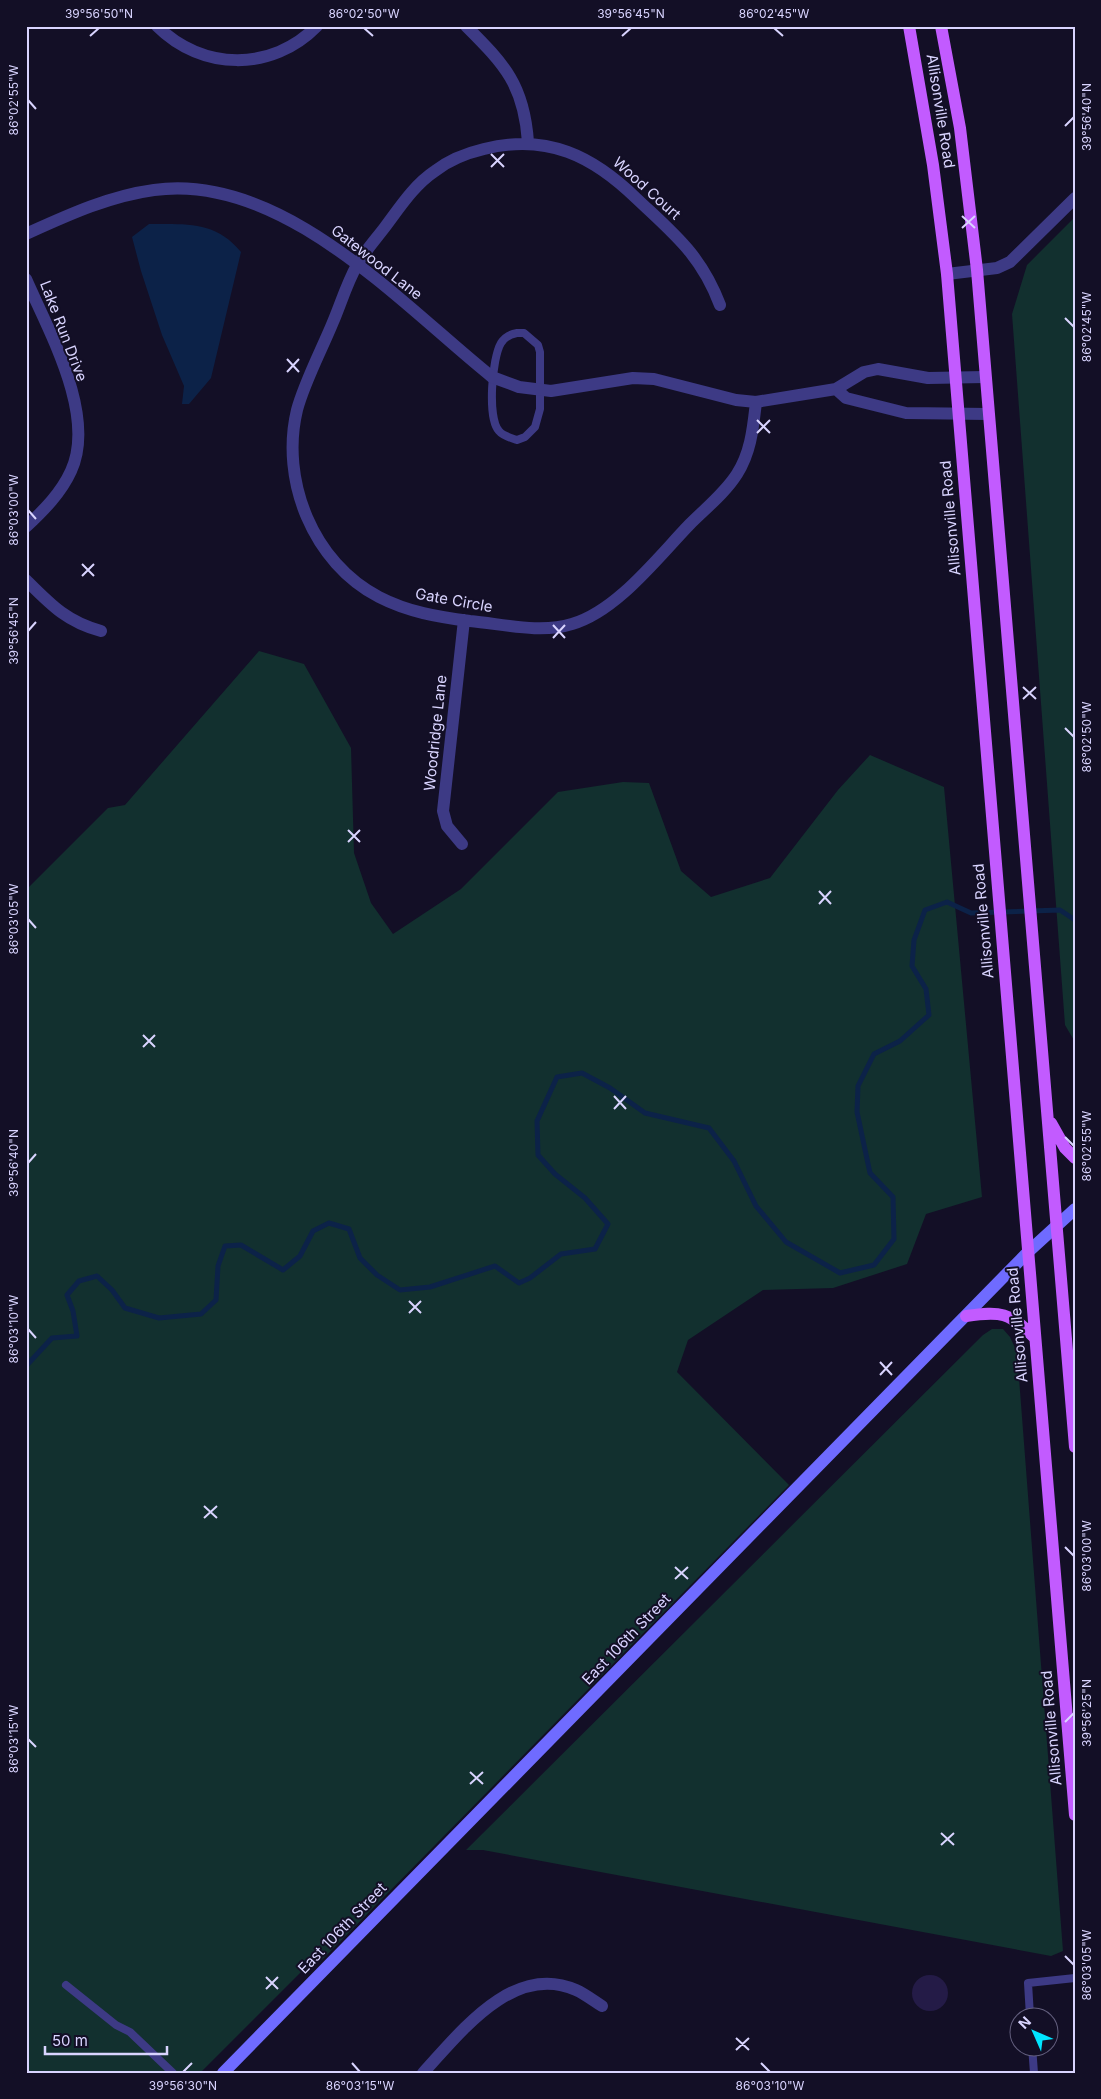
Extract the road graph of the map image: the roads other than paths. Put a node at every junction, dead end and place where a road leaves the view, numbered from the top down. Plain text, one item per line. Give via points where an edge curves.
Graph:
1 (157, 26) edge
2 (317, 26) edge
3 (466, 26) edge
4 (909, 26) edge
5 (941, 26) edge
6 (528, 142) junction
7 (1075, 198) edge
8 (26, 234) edge
9 (358, 264) junction
10 (977, 270) junction
11 (947, 274) junction
12 (26, 278) edge
13 (720, 305) dead end
14 (492, 376) junction
15 (955, 377) junction
16 (985, 377) junction
17 (836, 389) junction
18 (539, 390) junction
19 (756, 402) junction
20 (958, 413) junction
21 (988, 414) junction
22 (26, 527) edge
23 (26, 580) edge
24 (464, 620) junction
25 (101, 632) dead end
26 (462, 844) dead end
27 (1048, 1116) junction
28 (1075, 1158) edge
29 (1075, 1209) edge
30 (1057, 1225) junction
31 (1028, 1252) junction
32 (966, 1316) junction
33 (1035, 1338) junction
34 (1075, 1447) edge
35 (1075, 1815) edge
36 (1075, 1978) edge
37 (66, 1985) dead end
38 (602, 2006) dead end
39 (1029, 2006) edge
40 (1033, 2056) edge
41 (173, 2073) edge
42 (223, 2073) edge
43 (422, 2073) edge
44 (1034, 2073) edge

1 - 2 street via 194,53 222,60 254,60 276,55
3 - 6 street via 514,80 526,119
4 - 11 main road, Allisonville Road via 933,165
5 - 10 main road, Allisonville Road via 960,128
6 - 9 street, Wood Court via 477,150 434,171 410,193
6 - 13 street, Wood Court via 568,151 618,180 700,262
7 - 10 street via 1010,262 997,268
8 - 9 street, Gatewood Lane via 113,197 156,189 187,189 210,192 275,212
9 - 14 street, Gatewood Lane
9 - 24 street, Gate Circle via 298,409 292,447 303,508 326,550 350,577 376,596 409,610
10 - 11 street
10 - 16 main road, Allisonville Road
11 - 15 main road, Allisonville Road
12 - 22 street, Lake Run Drive via 66,374 79,422 79,439 72,469 61,490
14 - 18 street, Gatewood Lane via 519,388
14 - 18 lane via 500,345 510,334 524,333 538,345 540,352
14 - 18 lane via 495,424 499,431 516,440 536,427 540,410
15 - 16 street, Gatewood Lane
15 - 17 street, Gatewood Lane via 928,378 878,369 864,372
15 - 20 main road, Allisonville Road
16 - 21 main road, Allisonville Road
17 - 19 street, Gatewood Lane
17 - 20 street via 846,398 906,413
18 - 19 street, Gatewood Lane via 551,391 633,378 654,379
19 - 24 street, Gate Circle via 752,438 737,474 607,606 570,625 540,629
20 - 21 street
20 - 31 main road, Allisonville Road
21 - 27 main road, Allisonville Road
23 - 25 street via 59,612
24 - 26 street, Woodridge Lane via 443,811 447,826
27 - 28 main road via 1065,1148
27 - 30 main road, Allisonville Road
29 - 30 street, East 106th Street
30 - 31 street, East 106th Street
30 - 34 main road, Allisonville Road
31 - 32 street, East 106th Street
31 - 33 main road, Allisonville Road
32 - 33 main road via 991,1312 1010,1316
32 - 42 street, East 106th Street
33 - 35 main road, Allisonville Road
36 - 39 lane via 1028,1983
37 - 41 lane via 116,2025 130,2032
38 - 43 street via 576,1990 553,1984 515,1990 489,2006
40 - 44 lane

